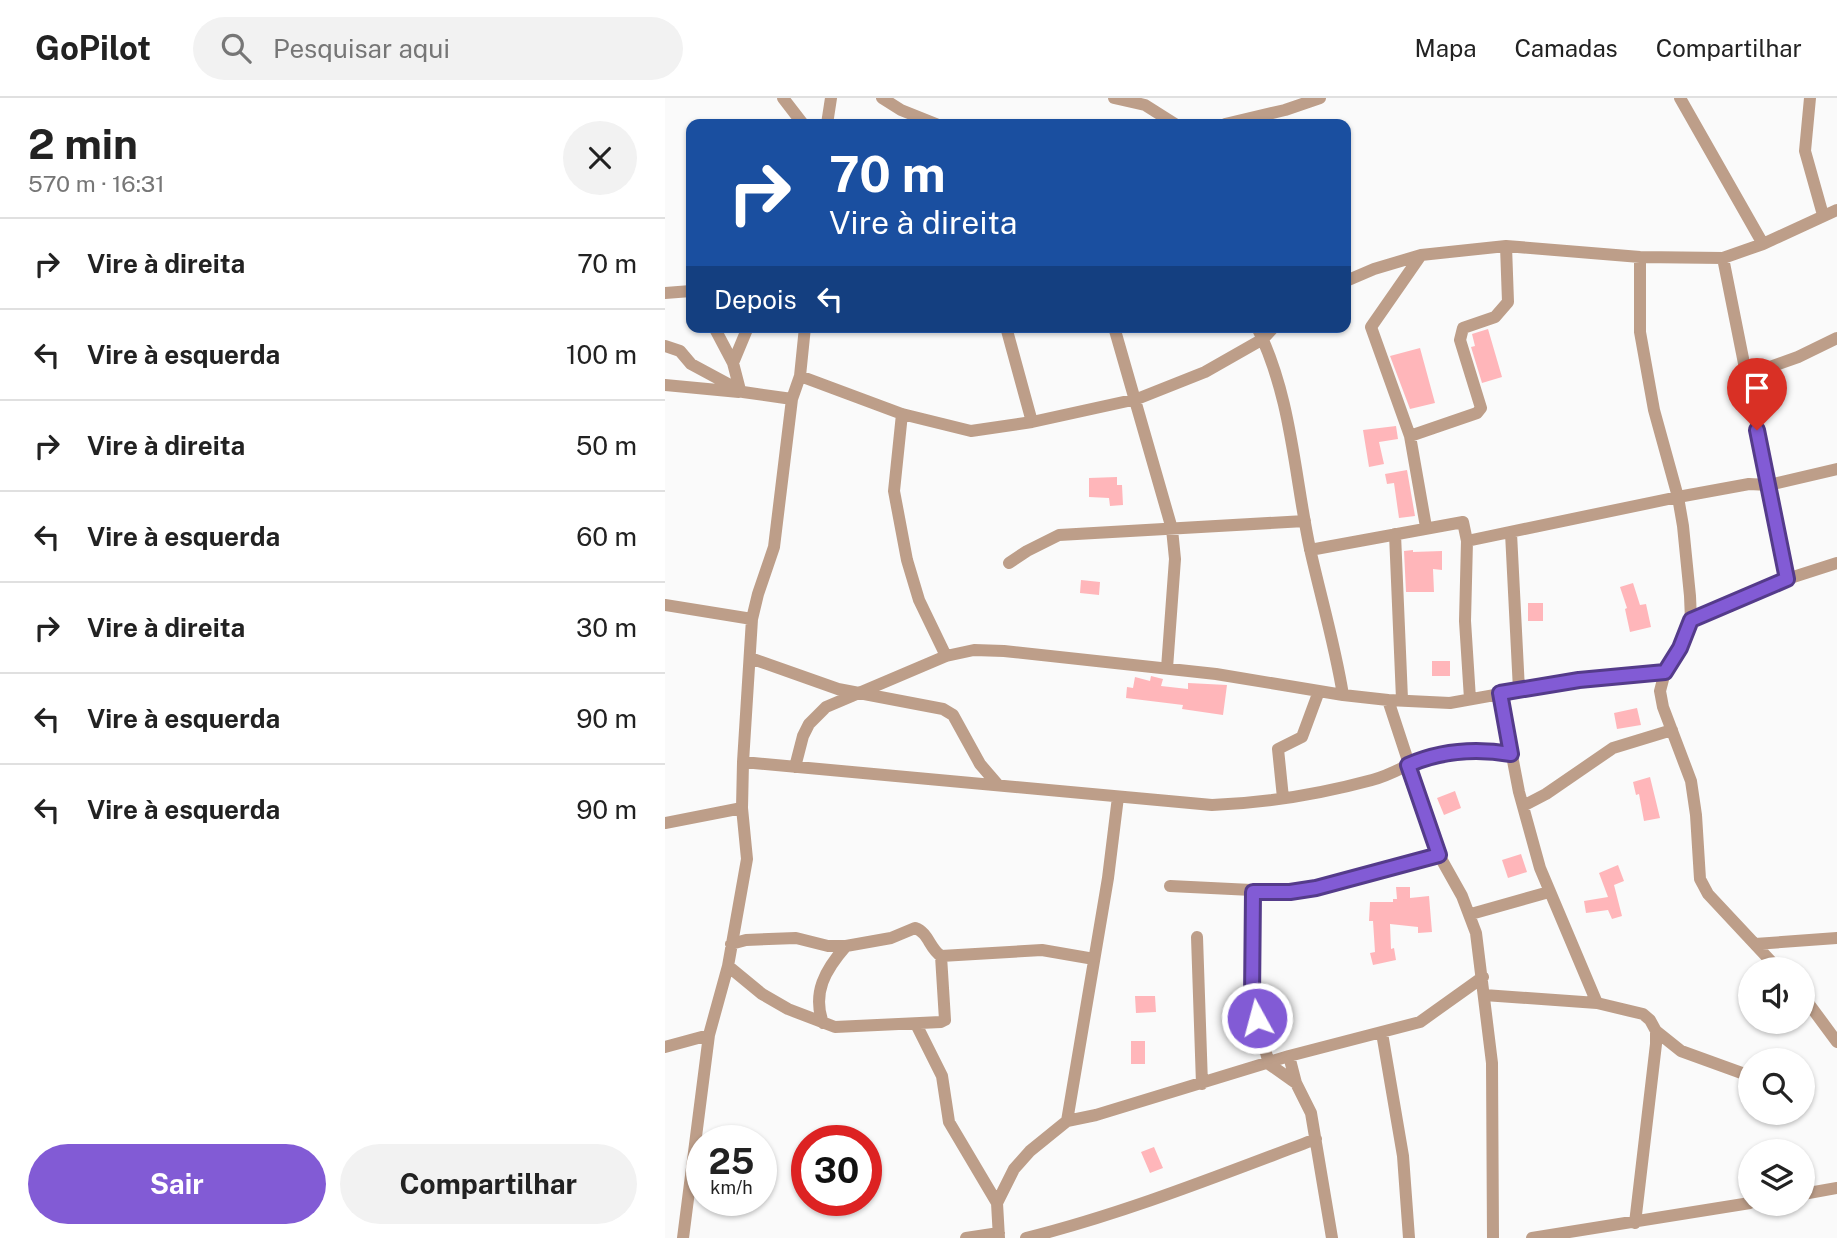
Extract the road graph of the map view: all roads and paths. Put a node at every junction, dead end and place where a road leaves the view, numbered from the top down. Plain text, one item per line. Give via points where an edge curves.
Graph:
1 (782, 98) edge
2 (831, 98) edge
3 (882, 98) edge
4 (1114, 98) edge
5 (1320, 98) edge
6 (1680, 98) edge
7 (1810, 98) edge
8 (1284, 104) edge
9 (799, 119) edge
10 (828, 119) edge
11 (924, 119) edge
12 (1167, 119) edge
13 (1240, 119) edge
14 (1837, 210) edge
15 (1823, 215) junction
16 (1763, 244) junction
17 (1506, 246) junction
18 (1421, 255) junction
19 (1640, 257) junction
20 (1723, 258) junction
21 (1351, 279) edge
22 (686, 292) edge
23 (665, 293) edge
24 (717, 333) edge
25 (746, 333) edge
26 (804, 333) edge
27 (1008, 333) edge
28 (1116, 333) edge
29 (1260, 333) edge
30 (1837, 338) edge
31 (665, 346) edge
32 (733, 363) junction
33 (800, 376) junction
34 (1745, 376) junction
35 (665, 385) edge
36 (741, 391) junction
37 (792, 399) junction
38 (1136, 399) junction
39 (902, 414) junction
40 (1032, 422) junction
41 (1410, 436) junction
42 (1837, 469) edge
43 (1769, 485) junction
44 (1678, 497) junction
45 (1305, 521) junction
46 (1426, 527) junction
47 (1172, 529) junction
48 (1511, 533) junction
49 (1395, 534) junction
50 (1467, 541) junction
51 (1310, 550) junction
52 (1009, 563) dead end
53 (1837, 563) edge
54 (1787, 579) junction
55 (665, 605) edge
56 (753, 619) junction
57 (1691, 620) junction
58 (946, 656) junction
59 (750, 657) junction
60 (1167, 668) junction
61 (1665, 672) junction
62 (1519, 690) junction
63 (1319, 691) junction
64 (861, 692) junction
65 (1500, 693) junction
66 (1343, 695) junction
67 (1388, 699) junction
68 (1402, 699) junction
69 (1470, 699) junction
70 (1672, 730) junction
71 (1511, 754) junction
72 (743, 762) junction
73 (981, 764) junction
74 (1408, 765) junction
75 (795, 767) junction
76 (965, 782) junction
77 (998, 785) junction
78 (1118, 797) junction
79 (1283, 798) junction
80 (1523, 806) junction
81 (742, 808) junction
82 (665, 823) edge
83 (1439, 855) junction
84 (1170, 886) dead end
85 (1253, 892) junction
86 (1549, 892) junction
87 (1471, 914) junction
88 (1197, 937) dead end
89 (1837, 938) edge
90 (730, 944) junction
91 (1755, 944) junction
92 (846, 946) junction
93 (941, 956) junction
94 (1767, 957) edge
95 (1094, 959) junction
96 (728, 966) junction
97 (1483, 977) junction
98 (1484, 995) junction
99 (1597, 1003) junction
100 (1815, 1012) edge
101 (823, 1023) junction
102 (916, 1024) junction
103 (1656, 1031) junction
104 (1382, 1033) junction
105 (709, 1035) junction
106 (1837, 1042) edge
107 (665, 1046) edge
108 (1289, 1056) junction
109 (1269, 1064) junction
110 (1738, 1072) edge
111 (1296, 1083) junction
112 (1202, 1084) junction
113 (1066, 1121) junction
114 (1316, 1139) junction
115 (1837, 1188) edge
116 (1815, 1192) edge
117 (997, 1203) junction
118 (1738, 1205) edge
119 (1635, 1223) junction
120 (1587, 1234) edge
121 (999, 1236) edge
122 (1554, 1237) edge
123 (683, 1238) edge
124 (966, 1238) edge
125 (1026, 1238) edge
126 (1332, 1238) edge
127 (1409, 1238) edge
128 (1493, 1238) edge
129 (1532, 1238) edge

1 - 9 street
2 - 10 street
3 - 11 street
4 - 12 street via 1145,105
5 - 8 street
6 - 16 street
7 - 15 street via 1805,151
8 - 13 street
14 - 15 street
15 - 16 street
16 - 20 street
17 - 18 street
17 - 19 street
17 - 41 street via 1509,302 1495,317 1460,332 1481,408
18 - 21 street
18 - 41 street via 1371,327
19 - 20 street
19 - 44 street via 1640,332 1654,410
20 - 34 street
22 - 23 street
24 - 32 street
25 - 32 street
26 - 33 street
27 - 40 street
28 - 38 street
29 - 38 street via 1205,372
29 - 45 street via 1284,397
30 - 34 street
31 - 36 street
32 - 36 street
33 - 37 street
33 - 39 street
34 - 43 street
35 - 36 street
36 - 37 street
37 - 56 street via 774,547
38 - 40 street
38 - 47 street
39 - 40 street via 971,431
39 - 58 street via 894,491 919,600
41 - 46 street
42 - 43 street
43 - 44 street via 1749,484
43 - 54 street
44 - 48 street
44 - 57 street
45 - 47 street
45 - 51 street
46 - 49 street
46 - 50 street via 1462,521
47 - 52 street via 1059,535
47 - 60 street via 1175,559
48 - 50 street
48 - 62 street
49 - 51 street
49 - 68 street
50 - 69 street via 1465,621
51 - 66 street
53 - 54 street
54 - 57 street
55 - 56 street
56 - 59 street
57 - 61 street
58 - 60 street via 974,650 1004,651
58 - 64 street
59 - 64 street via 827,685
59 - 72 street
60 - 63 street
61 - 62 street
61 - 70 street via 1660,691
62 - 65 street
63 - 66 street
63 - 79 street via 1302,737 1278,749
64 - 73 street via 943,709 953,715
64 - 75 street via 826,707 815,718 803,736
65 - 69 street
65 - 71 street
66 - 67 street
67 - 68 street
67 - 74 street
68 - 69 street
70 - 80 street via 1613,748
70 - 91 street via 1691,781 1700,879 1708,894
71 - 74 street via 1483,750 1444,753
71 - 80 street
72 - 75 street
72 - 81 street
73 - 76 street
73 - 77 street
74 - 79 street via 1374,780
74 - 83 street
75 - 76 street
76 - 77 street
77 - 78 street
78 - 79 street via 1212,805
78 - 95 street
80 - 86 street
81 - 82 street
81 - 90 street via 747,859
83 - 85 street via 1316,888
83 - 87 street
84 - 85 street
85 - 109 street via 1252,999
86 - 87 street
86 - 99 street
87 - 97 street
88 - 112 street
89 - 91 street
90 - 92 street via 796,938
90 - 96 street
91 - 94 street
92 - 93 street via 891,938 915,928
92 - 101 street via 821,987 817,1008
93 - 95 street via 1032,950
93 - 102 street via 945,1020
95 - 113 street
96 - 101 street via 762,994
96 - 105 street
97 - 98 street
97 - 104 street via 1420,1022
98 - 99 street
98 - 128 street via 1492,1063
99 - 103 street via 1643,1014
100 - 106 street
101 - 102 street via 849,1027
102 - 117 street via 942,1076 950,1122
103 - 110 street via 1681,1051
103 - 119 street
104 - 108 street
104 - 127 street via 1403,1156
105 - 107 street
105 - 123 street
108 - 109 street
108 - 111 street
109 - 111 street
109 - 112 street
111 - 114 street via 1311,1113
112 - 113 street
113 - 117 street via 1014,1169
114 - 125 street via 1161,1199
114 - 126 street
115 - 116 street
117 - 121 street
118 - 119 street
119 - 120 street
120 - 122 street
121 - 124 street
122 - 129 street

